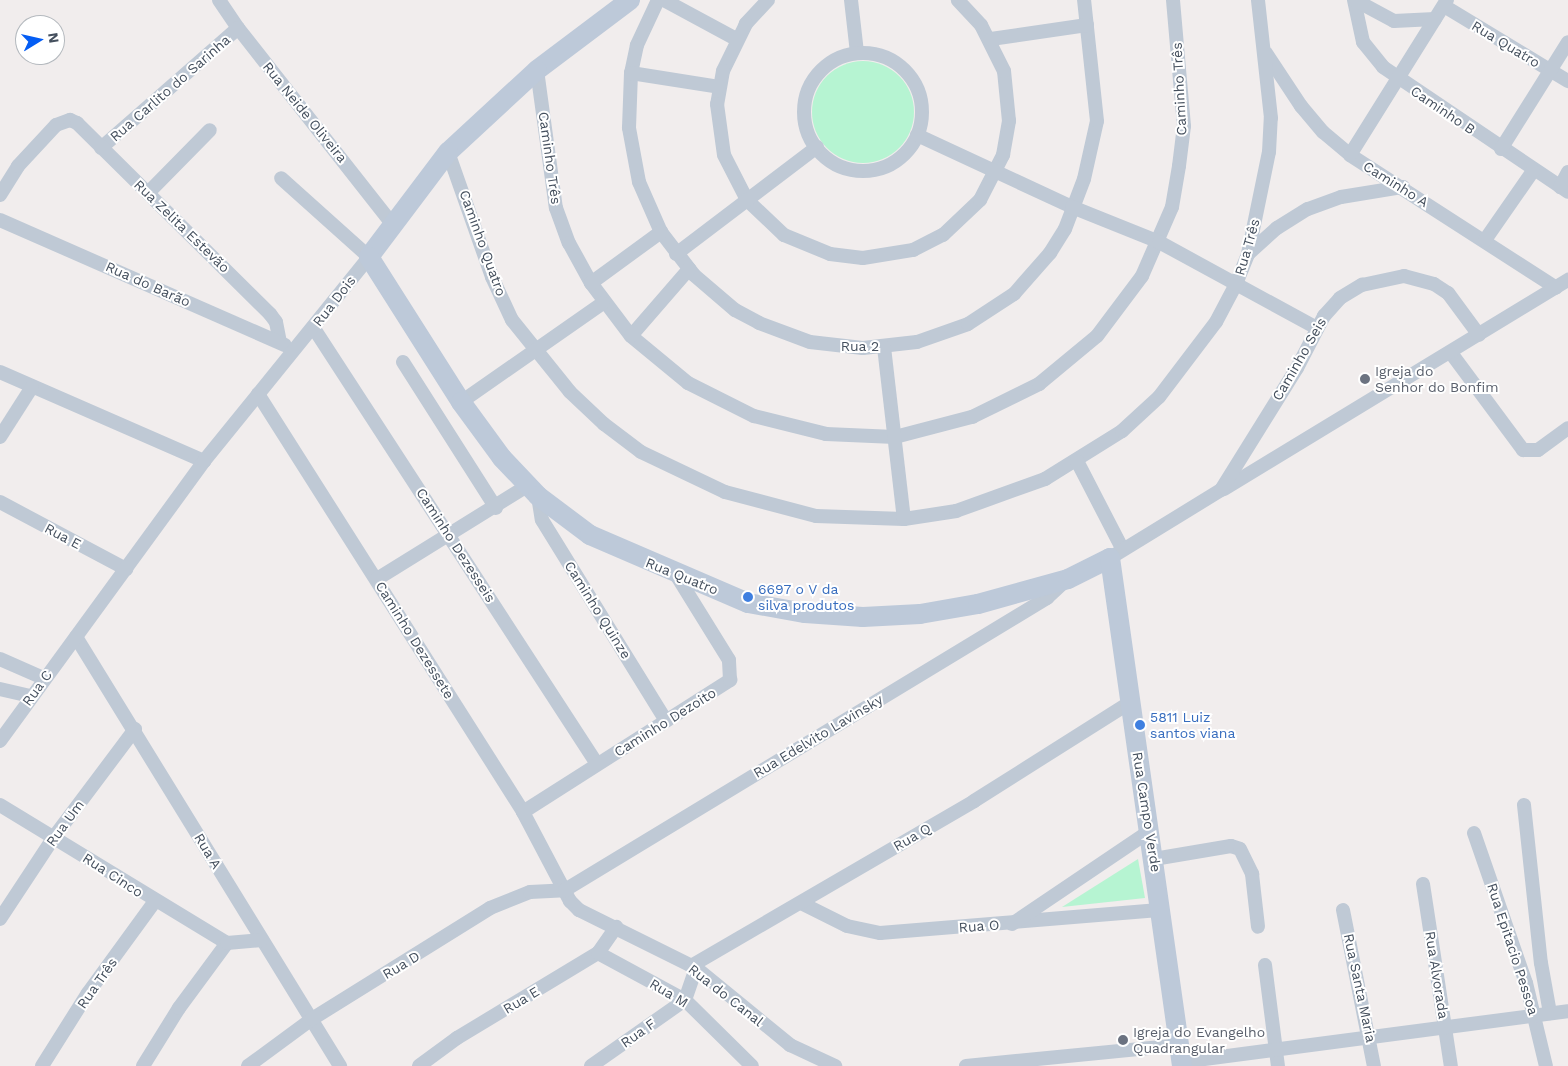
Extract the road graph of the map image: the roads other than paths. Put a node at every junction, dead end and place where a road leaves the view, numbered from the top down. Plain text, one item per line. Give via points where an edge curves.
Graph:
1 (220, 0) edge
2 (630, 0) edge
3 (658, 0) edge
4 (664, 0) edge
5 (768, 0) edge
6 (851, 0) edge
7 (958, 0) edge
8 (1084, 0) edge
9 (1173, 0) edge
10 (1258, 0) edge
11 (1266, 0) edge
12 (1355, 0) edge
13 (1446, 3) edge
14 (1436, 19) junction
15 (1260, 20) junction
16 (1087, 25) junction
17 (238, 28) junction
18 (736, 39) junction
19 (990, 40) junction
20 (1568, 42) edge
21 (1265, 50) junction
22 (857, 53) junction
23 (537, 70) junction
24 (1550, 70) junction
25 (631, 72) junction
26 (1398, 80) junction
27 (1568, 82) edge
28 (719, 87) junction
29 (210, 130) dead end
30 (917, 136) junction
31 (816, 147) junction
32 (101, 148) junction
33 (1501, 149) junction
34 (448, 152) junction
35 (1350, 155) junction
36 (997, 171) junction
37 (1533, 171) junction
38 (1568, 172) edge
39 (281, 178) dead end
40 (1403, 187) junction
41 (1564, 189) edge
42 (148, 193) junction
43 (0, 194) edge
44 (747, 200) junction
45 (1072, 207) junction
46 (0, 220) edge
47 (392, 224) junction
48 (661, 232) junction
49 (1485, 240) junction
50 (1159, 242) junction
51 (676, 254) junction
52 (1248, 254) junction
53 (369, 257) junction
54 (689, 269) junction
55 (591, 283) junction
56 (1236, 284) junction
57 (1562, 284) edge
58 (603, 303) junction
59 (313, 327) junction
60 (1317, 328) junction
61 (1480, 335) junction
62 (631, 336) junction
63 (280, 342) junction
64 (884, 347) junction
65 (296, 351) junction
66 (535, 351) junction
67 (1451, 353) junction
68 (403, 362) dead end
69 (0, 372) edge
70 (32, 387) junction
71 (258, 394) junction
72 (461, 402) junction
73 (1568, 428) edge
74 (0, 437) edge
75 (895, 437) junction
76 (204, 461) junction
77 (1077, 461) junction
78 (1221, 490) junction
79 (533, 491) junction
80 (0, 502) edge
81 (496, 508) junction
82 (904, 519) junction
83 (449, 534) junction
84 (1116, 553) junction
85 (126, 569) junction
86 (676, 573) junction
87 (377, 579) junction
88 (1068, 579) junction
89 (76, 637) junction
90 (0, 659) edge
91 (43, 678) junction
92 (0, 689) edge
93 (30, 696) junction
94 (1130, 703) junction
95 (666, 721) junction
96 (134, 729) junction
97 (0, 741) edge
98 (597, 764) junction
99 (0, 805) edge
100 (1524, 805) dead end
101 (523, 812) junction
102 (1150, 831) junction
103 (1474, 833) dead end
104 (54, 837) junction
105 (1154, 859) junction
106 (1423, 884) dead end
107 (565, 890) junction
108 (155, 901) junction
109 (801, 903) junction
110 (1162, 910) junction
111 (1343, 910) dead end
112 (0, 919) edge
113 (1012, 924) junction
114 (616, 927) junction
115 (1258, 927) dead end
116 (262, 940) junction
117 (227, 944) junction
118 (598, 953) junction
119 (1265, 965) dead end
120 (693, 967) junction
121 (685, 1000) junction
122 (1568, 1011) edge
123 (1550, 1013) junction
124 (1536, 1015) junction
125 (312, 1019) junction
126 (1445, 1028) junction
127 (1371, 1036) junction
128 (1181, 1058) edge
129 (1277, 1059) edge
130 (42, 1066) edge
131 (143, 1066) edge
132 (248, 1066) edge
133 (340, 1066) edge
134 (419, 1066) edge
135 (591, 1066) edge
136 (752, 1066) edge
137 (835, 1066) edge
138 (966, 1066) edge
139 (1374, 1066) edge
140 (1451, 1066) edge
141 (1546, 1066) edge

1 - 17 street, Rua Neide Oliveira
2 - 23 street, Rua Dois
3 - 25 street, Rua 2 via 647,19
4 - 18 street
5 - 18 street
6 - 22 street
7 - 19 street
8 - 16 street, Rua 2
9 - 50 street, Caminho Três via 1184,126 1172,207
10 - 15 street, Rua Três
11 - 15 street
12 - 14 street via 1394,21
12 - 26 street, Caminho B via 1363,42 1371,55
13 - 14 street
13 - 24 street, Rua Quatro
14 - 26 street
15 - 21 street, Rua Três
16 - 19 street
16 - 45 street, Rua 2 via 1097,121 1092,152
17 - 32 street, Rua Carlito do Sarinha
17 - 47 street, Rua Neide Oliveira
18 - 28 street
19 - 36 street via 1004,71 1009,104 1007,138
20 - 24 street
21 - 35 street, Caminho A via 1301,106 1323,132
21 - 52 street, Rua Três via 1272,118 1269,152
22 - 30 street via 884,56 911,77 922,109
22 - 31 street via 825,66 809,88 805,116
23 - 34 street, Rua Dois
23 - 55 street, Caminho Três via 556,208 569,243
24 - 27 street, Rua Quatro
24 - 33 street
25 - 28 street
25 - 48 street, Rua 2 via 629,128 632,156 642,190
26 - 33 street, Caminho B
26 - 35 street
28 - 44 street via 718,122 722,147 730,171
29 - 42 street
30 - 31 street via 901,157 870,170 844,167
30 - 36 street
31 - 44 street
32 - 42 street, Rua Zelita Estevão
32 - 43 street, Rua Zelita Estevão via 70,120 56,125 34,147
33 - 37 street, Caminho B
34 - 47 street, Rua Dois
34 - 66 street, Caminho Quatro via 492,277 512,320
35 - 40 street, Caminho A
36 - 44 street via 980,200 943,235 913,250 880,258 830,254 798,243 770,224
36 - 45 street
37 - 41 street, Caminho B
37 - 49 street
38 - 41 street
39 - 53 street
40 - 49 street, Caminho A
40 - 52 street via 1341,197 1308,209 1277,228
42 - 63 street, Rua Zelita Estevão via 270,314 276,322
44 - 51 street
45 - 50 street
45 - 64 street, Rua 2 via 1065,229 1050,253 1014,294 984,315 943,334
46 - 63 street, Rua do Barão
47 - 53 street, Rua Dois
48 - 51 street, Rua 2
48 - 55 street
49 - 57 street, Caminho A
50 - 56 street
50 - 75 street, Caminho Três via 1121,307 1097,336 1039,384 990,410
51 - 54 street, Rua 2
52 - 56 street, Rua Três
53 - 59 street, Rua Dois
53 - 72 street, Rua Quatro
54 - 62 street
54 - 64 street, Rua 2 via 735,310 784,334 836,346
55 - 58 street, Caminho Três
56 - 60 street
56 - 77 street, Rua Três via 1216,322 1159,398 1122,431
57 - 61 street, Caminho Seis
58 - 62 street, Caminho Três
58 - 66 street
59 - 65 street, Rua Dois
59 - 83 street, Caminho Dezesseis
60 - 61 street, Caminho Seis via 1340,298 1362,284 1404,276 1420,278 1448,293
60 - 78 street, Caminho Seis via 1297,368
61 - 67 street, Caminho Seis
62 - 75 street, Caminho Três via 688,383 754,416 826,434
63 - 65 street, Rua do Barão
64 - 75 street
65 - 71 street, Rua Dois
66 - 72 street
66 - 82 street, Caminho Quatro via 604,424 641,452 681,474 725,492 816,516
67 - 73 street via 1523,450 1538,450
67 - 78 street, Caminho Seis
68 - 81 street
69 - 70 street
70 - 74 street
70 - 76 street
71 - 76 street, Rua Dois
71 - 87 street, Caminho Dezessete
72 - 79 street, Rua Quatro via 502,458
75 - 82 street
76 - 85 street, Rua Dois
77 - 82 street, Caminho Quatro via 1045,479 956,511
77 - 84 street
78 - 84 street, Caminho Seis
79 - 81 street
79 - 86 street, Rua Quatro via 590,535
79 - 95 street, Caminho Quinze via 542,520
80 - 85 street, Rua E
81 - 83 street
83 - 87 street
83 - 98 street, Caminho Dezesseis
84 - 88 street, Rua Quatro
84 - 94 street, Rua Campo Verde
85 - 89 street, Rua Dois
86 - 88 street, Rua Quatro via 748,603 805,614 863,617 920,614 978,604
86 - 95 street, Caminho Dezoito via 732,670 725,685
87 - 101 street, Caminho Dezessete
88 - 107 street, Rua Edelvito Lavinsky via 1047,598
89 - 91 street, Rua C
89 - 96 street, Rua A
90 - 91 street
91 - 93 street, Rua C
92 - 93 street
93 - 97 street, Rua C
94 - 102 street, Rua Campo Verde
94 - 109 street, Rua Q
95 - 98 street, Caminho Dezoito
96 - 104 street, Rua Um
96 - 116 street, Rua A
98 - 101 street, Caminho Dezoito
99 - 104 street, Rua Cinco
100 - 123 street via 1541,963
101 - 107 street, Caminho Dezessete
102 - 105 street, Rua Campo Verde
102 - 113 street
103 - 124 street, Rua Epitacio Pessoa
104 - 108 street, Rua Cinco
104 - 112 street, Rua Um
105 - 110 street, Rua Campo Verde
105 - 115 street via 1231,846 1240,850 1252,874
106 - 126 street, Rua Alvorada
107 - 114 street, Rua do Canal via 579,910
107 - 125 street, Rua D via 530,892 490,908
108 - 117 street, Rua Cinco
108 - 130 street, Rua Três via 88,993
109 - 113 street, Rua O via 847,926 880,933
109 - 120 street, Rua Q
110 - 113 street, Rua O
110 - 128 street, Rua Campo Verde
111 - 127 street, Rua Santa Maria
114 - 118 street, Rua E
114 - 120 street, Rua do Canal
116 - 117 street
116 - 125 street, Rua A
117 - 131 street via 193,987
118 - 121 street, Rua M
118 - 134 street, Rua E via 457,1038
119 - 129 street
120 - 121 street
120 - 137 street, Rua do Canal via 790,1045
121 - 135 street, Rua F
121 - 136 street, Rua M
122 - 123 street
123 - 124 street
124 - 126 street
124 - 141 street, Rua Epitacio Pessoa
125 - 132 street, Rua D
125 - 133 street, Rua A
126 - 127 street
126 - 140 street, Rua Alvorada
127 - 129 street
127 - 139 street, Rua Santa Maria
128 - 129 street
128 - 138 street

